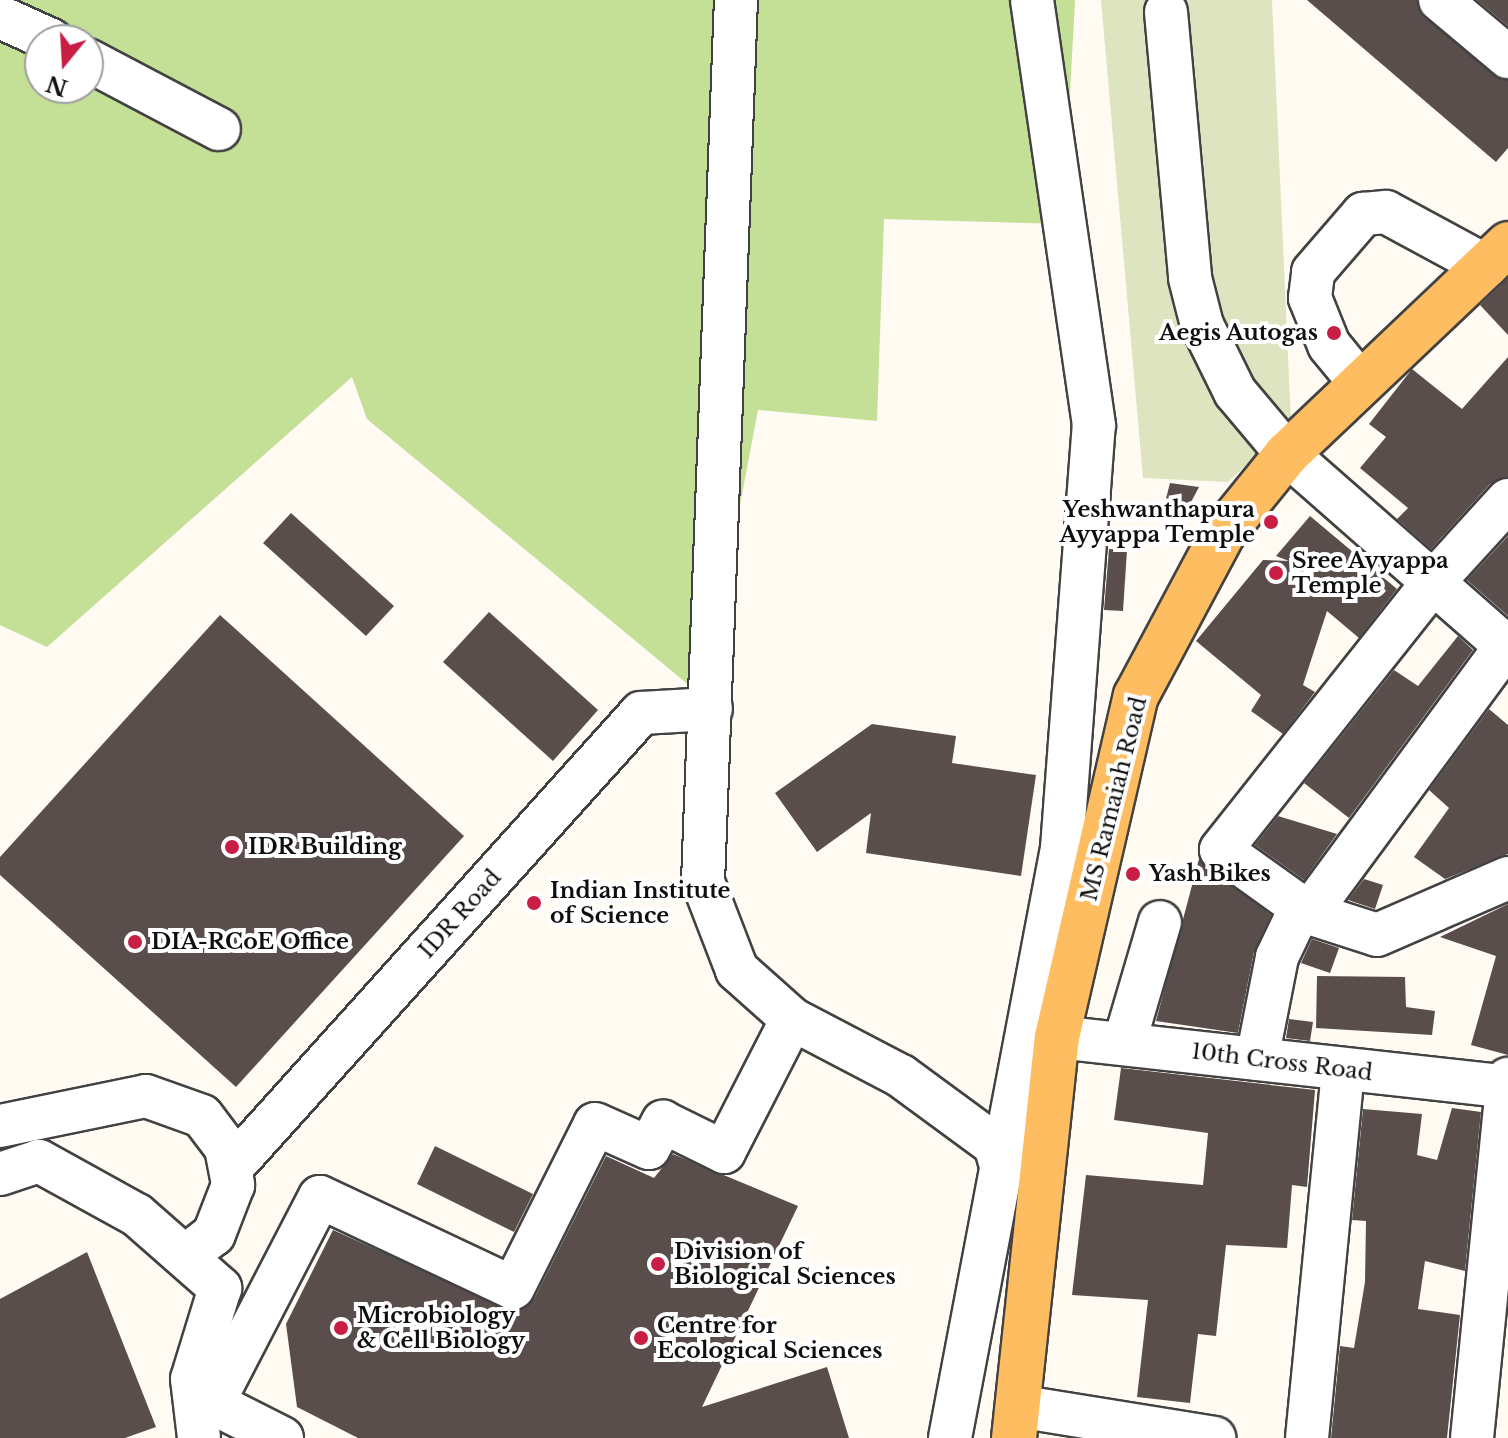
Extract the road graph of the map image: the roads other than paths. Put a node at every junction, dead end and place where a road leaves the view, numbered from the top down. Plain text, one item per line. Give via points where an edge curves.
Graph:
1 (736, 0) edge
2 (1032, 0) edge
3 (1440, 0) edge
4 (1166, 12) dead end
5 (0, 17) edge
6 (24, 28) edge
7 (1508, 57) edge
8 (104, 68) edge
9 (219, 129) dead end
10 (1501, 253) edge
11 (1361, 384) junction
12 (1287, 454) junction
13 (1508, 500) edge
14 (1434, 581) junction
15 (1507, 646) edge
16 (711, 709) junction
17 (1508, 878) edge
18 (1305, 910) junction
19 (1160, 922) dead end
20 (792, 1019) junction
21 (1057, 1037) junction
22 (1124, 1044) junction
23 (1257, 1059) junction
24 (1343, 1070) junction
25 (1507, 1084) edge
26 (0, 1126) edge
27 (1000, 1162) junction
28 (232, 1167) junction
29 (0, 1174) edge
30 (186, 1256) junction
31 (1016, 1422) edge
32 (199, 1438) edge
33 (282, 1438) edge
34 (950, 1438) edge
35 (1214, 1438) edge
36 (1307, 1438) edge
37 (1472, 1438) edge

1 - 16 street
2 - 27 street via 1094,425 1062,848
3 - 7 street
4 - 12 street via 1190,278 1202,325 1235,392
5 - 6 street
8 - 9 street
10 - 11 main road, MS Ramaiah Road
10 - 11 street via 1386,212 1363,214 1313,272 1310,298 1329,345
11 - 12 main road, MS Ramaiah Road
12 - 14 street
12 - 21 main road, MS Ramaiah Road via 1223,533 1136,696
13 - 14 street
14 - 15 street
14 - 18 street via 1221,850
15 - 18 street
16 - 20 street via 703,882 737,970
16 - 28 street, IDR Road via 641,713
17 - 18 street via 1377,935
18 - 23 street via 1277,957
19 - 22 street
20 - 27 street via 901,1076 995,1145
20 - 33 street via 724,1152 663,1122 649,1148 595,1124 513,1288 320,1197 213,1403
21 - 22 street, 10th Cross Road
21 - 31 main road, MS Ramaiah Road
22 - 23 street, 10th Cross Road
23 - 24 street, 10th Cross Road
24 - 25 street, 10th Cross Road
24 - 36 street
25 - 37 street
26 - 28 street via 166,1098 216,1130
27 - 34 street
28 - 30 street via 223,1219
29 - 30 street via 39,1161 137,1215
30 - 32 street via 220,1288 192,1379
31 - 35 street

